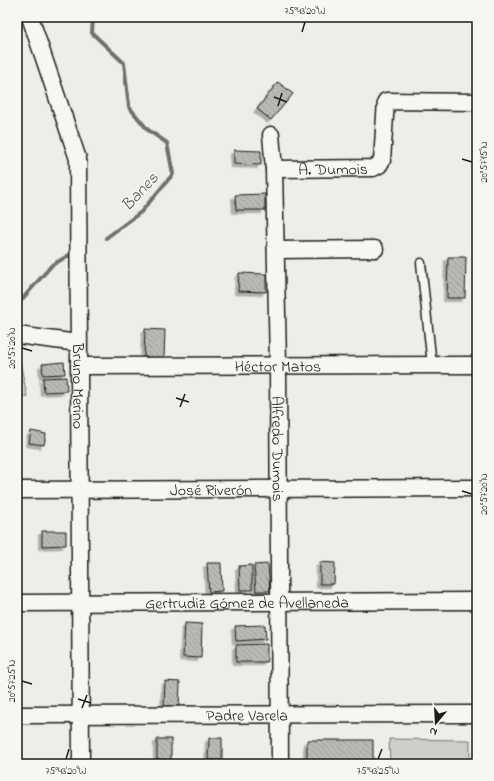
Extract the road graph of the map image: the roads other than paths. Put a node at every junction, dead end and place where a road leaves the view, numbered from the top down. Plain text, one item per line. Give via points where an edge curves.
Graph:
1 (30, 17) edge
2 (477, 102) edge
3 (271, 135) dead end
4 (274, 169) junction
5 (374, 249) dead end
6 (276, 250) junction
7 (421, 263) dead end
8 (17, 335) edge
9 (78, 343) junction
10 (278, 365) junction
11 (432, 365) junction
12 (477, 365) edge
13 (79, 366) junction
14 (477, 488) edge
15 (80, 489) junction
16 (279, 489) junction
17 (17, 490) edge
18 (477, 601) edge
19 (80, 602) junction
20 (279, 602) junction
21 (17, 603) edge
22 (280, 714) junction
23 (477, 714) edge
24 (17, 715) edge
25 (81, 715) junction
26 (81, 764) edge
27 (280, 764) edge

1 - 9 street, Bruno Merino via 78,158
2 - 4 street, A. Dumois via 386,101 382,160 373,168
3 - 4 street, Alfredo Dumois
4 - 6 street, Alfredo Dumois
5 - 6 street
6 - 10 street, Alfredo Dumois
7 - 11 lane
8 - 9 street
9 - 13 street, Bruno Merino
10 - 11 street, Héctor Matos
10 - 13 street, Héctor Matos
10 - 16 street, Alfredo Dumois
11 - 12 street, Héctor Matos
13 - 15 street, Bruno Merino
14 - 16 street, José Riverón
15 - 16 street, José Riverón
15 - 17 street, José Riverón
15 - 19 street, Bruno Merino
16 - 20 street, Alfredo Dumois
18 - 20 street, Gertrudiz Gómez de Avellaneda
19 - 20 street, Gertrudiz Gómez de Avellaneda
19 - 21 street, Gertrudiz Gómez de Avellaneda
19 - 25 street, Bruno Merino
20 - 22 street, Alfredo Dumois
22 - 23 street, Padre Varela
22 - 25 street, Padre Varela
22 - 27 street, Alfredo Dumois
24 - 25 street, Padre Varela
25 - 26 street, Bruno Merino

